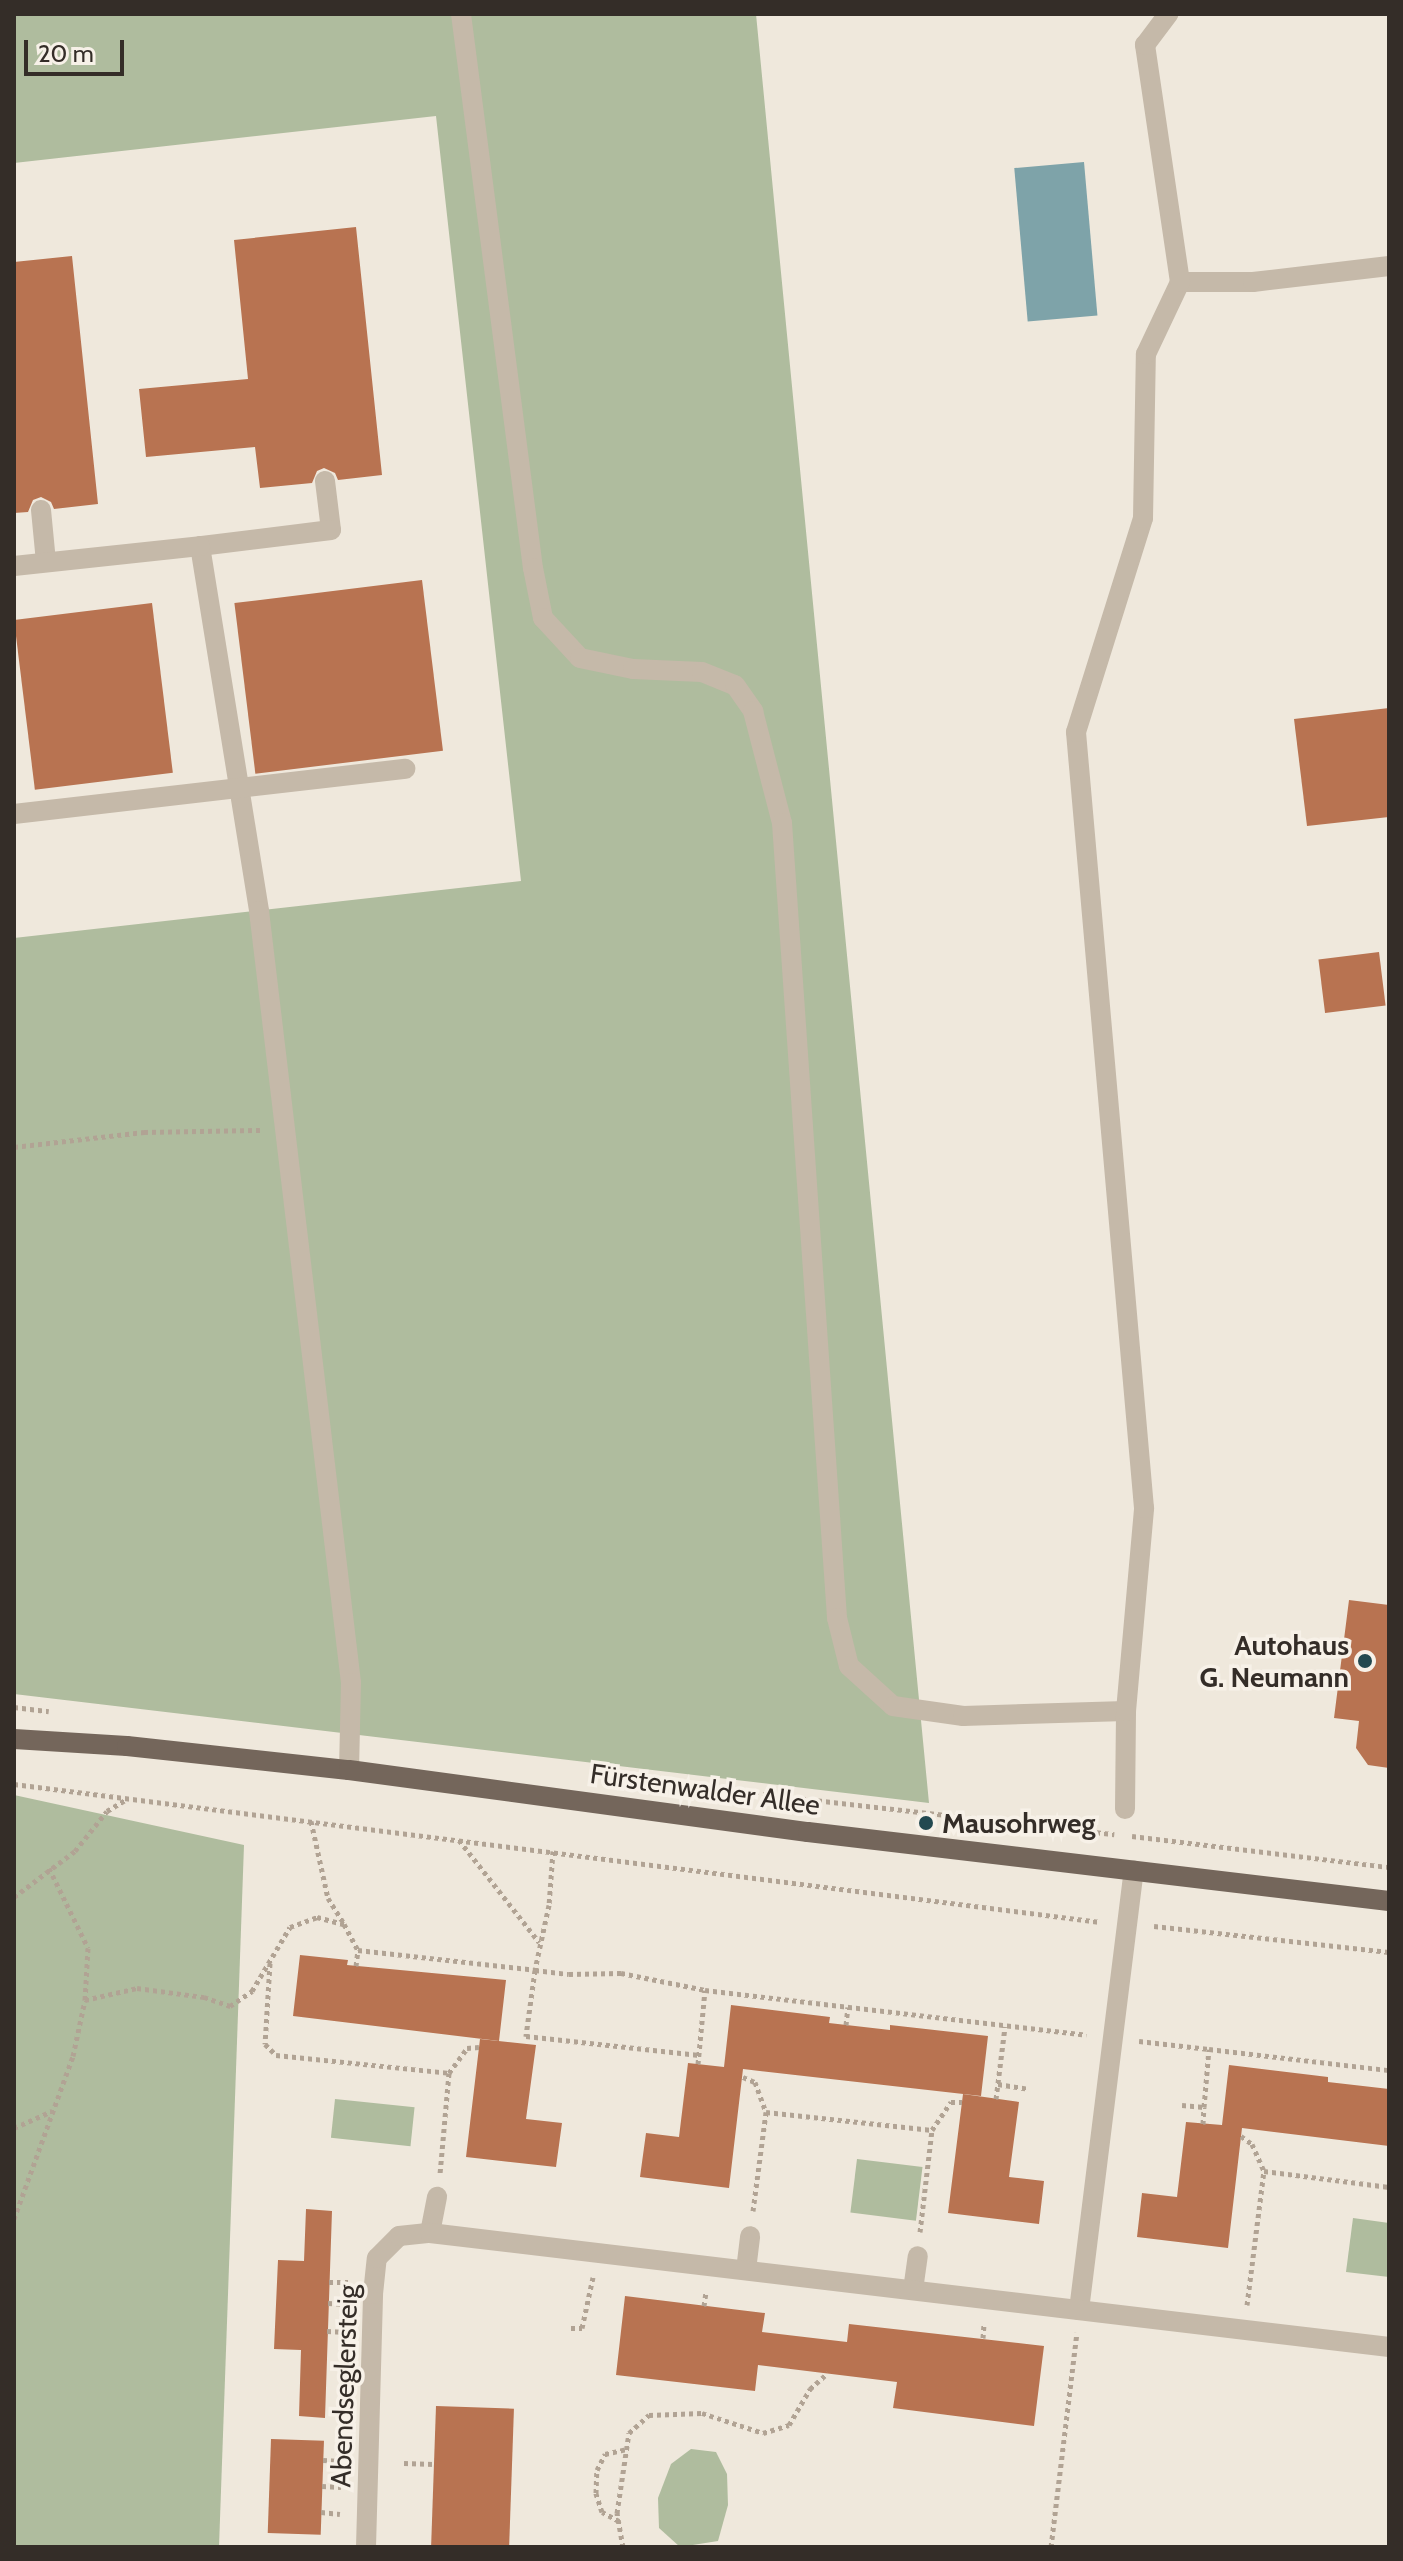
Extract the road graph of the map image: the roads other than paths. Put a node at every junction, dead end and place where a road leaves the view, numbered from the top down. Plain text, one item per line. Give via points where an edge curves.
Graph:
1 (461, 14) edge
2 (1161, 17) edge
3 (1389, 266) edge
4 (1180, 282) junction
5 (325, 481) dead end
6 (41, 510) dead end
7 (200, 546) junction
8 (46, 562) junction
9 (14, 566) edge
10 (405, 769) dead end
11 (239, 791) junction
12 (14, 814) edge
13 (1126, 1711) junction
14 (14, 1739) edge
15 (349, 1770) junction
16 (1125, 1809) dead end
17 (1134, 1870) junction
18 (1389, 1901) edge
19 (437, 2197) road end
20 (430, 2233) junction
21 (750, 2236) road end
22 (918, 2256) road end
23 (746, 2270) junction
24 (913, 2290) junction
25 (1078, 2320) junction
26 (1389, 2347) edge
27 (366, 2547) edge

1 - 13 street via 543,618 580,658 633,669 702,672 735,685 753,711 782,823 837,1618 849,1666 893,1706 963,1716
2 - 4 street via 1145,45
3 - 4 street via 1253,282
4 - 13 street via 1146,354 1143,518 1076,732 1144,1508
5 - 7 street via 331,530
6 - 8 street
7 - 8 street
7 - 11 street
8 - 9 street
10 - 11 street
11 - 12 street
11 - 15 street via 259,911 351,1683
13 - 16 street
14 - 15 main road, Fürstenwalder Allee
15 - 17 main road, Fürstenwalder Allee
17 - 18 main road, Fürstenwalder Allee
17 - 25 street
19 - 20 street
20 - 23 street
20 - 27 street, Abendseglersteig via 399,2236 377,2258
21 - 23 street
22 - 24 street
23 - 24 street
24 - 25 street
25 - 26 street via 1244,2330

